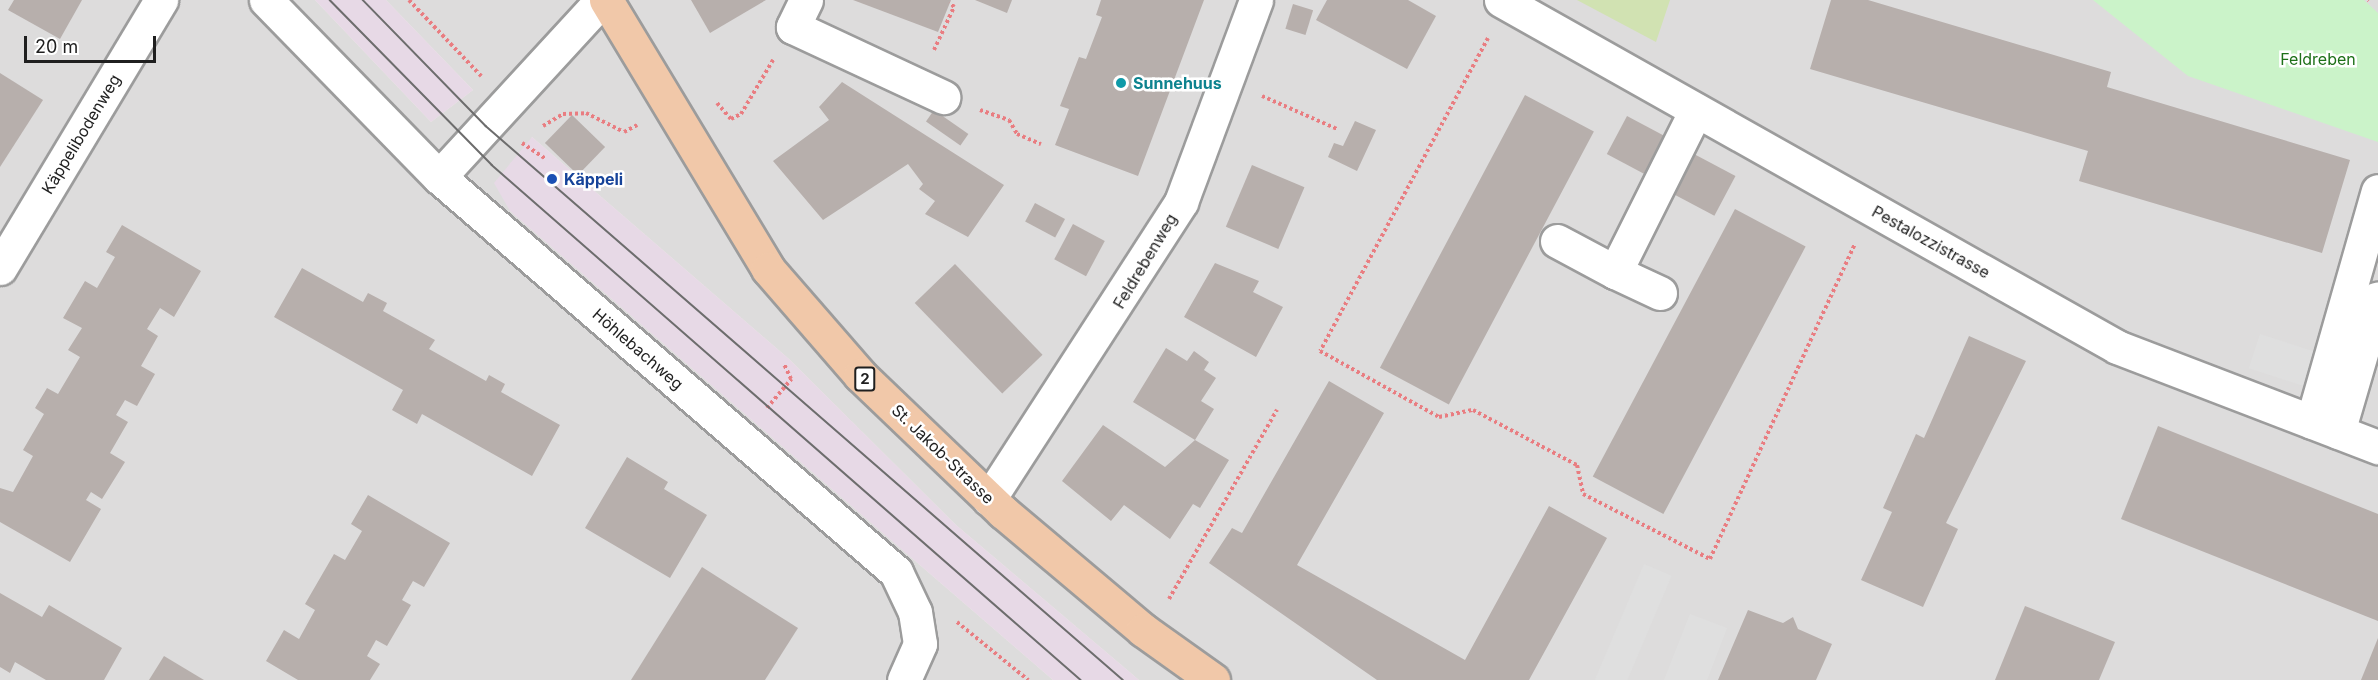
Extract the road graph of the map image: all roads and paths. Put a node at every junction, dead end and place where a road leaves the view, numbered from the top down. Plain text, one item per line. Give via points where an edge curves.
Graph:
1 (161, 0) edge
2 (266, 0) edge
3 (409, 0) edge
4 (604, 0) edge
5 (1256, 0) edge
6 (950, 2) dead end
7 (1504, 2) edge
8 (800, 14) edge
9 (1226, 80) junction
10 (913, 83) junction
11 (943, 97) joint
12 (507, 103) junction
13 (669, 107) junction
14 (1696, 110) junction
15 (1337, 129) dead end
16 (537, 130) dead end
17 (528, 135) dead end
18 (519, 141) junction
19 (508, 144) dead end
20 (1041, 144) dead end
21 (546, 159) dead end
22 (439, 177) junction
23 (2378, 191) edge
24 (1871, 208) junction
25 (1557, 241) dead end
26 (0, 268) edge
27 (1615, 272) junction
28 (1660, 293) dead end
29 (2378, 299) edge
30 (784, 364) dead end
31 (1277, 410) dead end
32 (2325, 427) junction
33 (740, 437) junction
34 (2377, 445) edge
35 (989, 499) junction
36 (949, 615) dead end
37 (1149, 634) junction
38 (904, 680) edge
39 (1028, 680) edge
40 (1213, 680) edge

1 - 26 street, Käppelibodenweg
2 - 22 street, Höhlebachweg
3 - 12 path
4 - 12 street
4 - 13 main road, St. Jakob-Strasse / 2
5 - 9 street, Feldrebenweg
6 - 10 path via 954,7 942,39
7 - 14 street, Pestalozzistrasse
7 - 24 path via 1320,351 1439,417 1473,410 1577,465 1583,494 1710,560
8 - 10 street
8 - 13 path via 741,114 730,119 706,91
9 - 15 path
9 - 35 street, Feldrebenweg via 1180,202
10 - 11 street
11 - 20 path via 1009,120 1017,134
12 - 22 street
13 - 16 path via 624,132 586,113 563,114
13 - 35 main road, St. Jakob-Strasse / 2 via 768,269 860,375
14 - 24 street, Pestalozzistrasse
14 - 27 street
17 - 18 path
18 - 19 path
18 - 21 path
22 - 33 street, Höhlebachweg
23 - 32 street
24 - 32 street, Pestalozzistrasse via 2116,347
25 - 27 street
27 - 28 street
29 - 32 street
30 - 33 path via 791,379
31 - 37 path
32 - 34 street, Pestalozzistrasse
33 - 38 street, Höhlebachweg via 896,572 915,612 920,644
35 - 37 main road, St. Jakob-Strasse / 2
36 - 39 path
37 - 40 main road, St. Jakob-Strasse / 2

